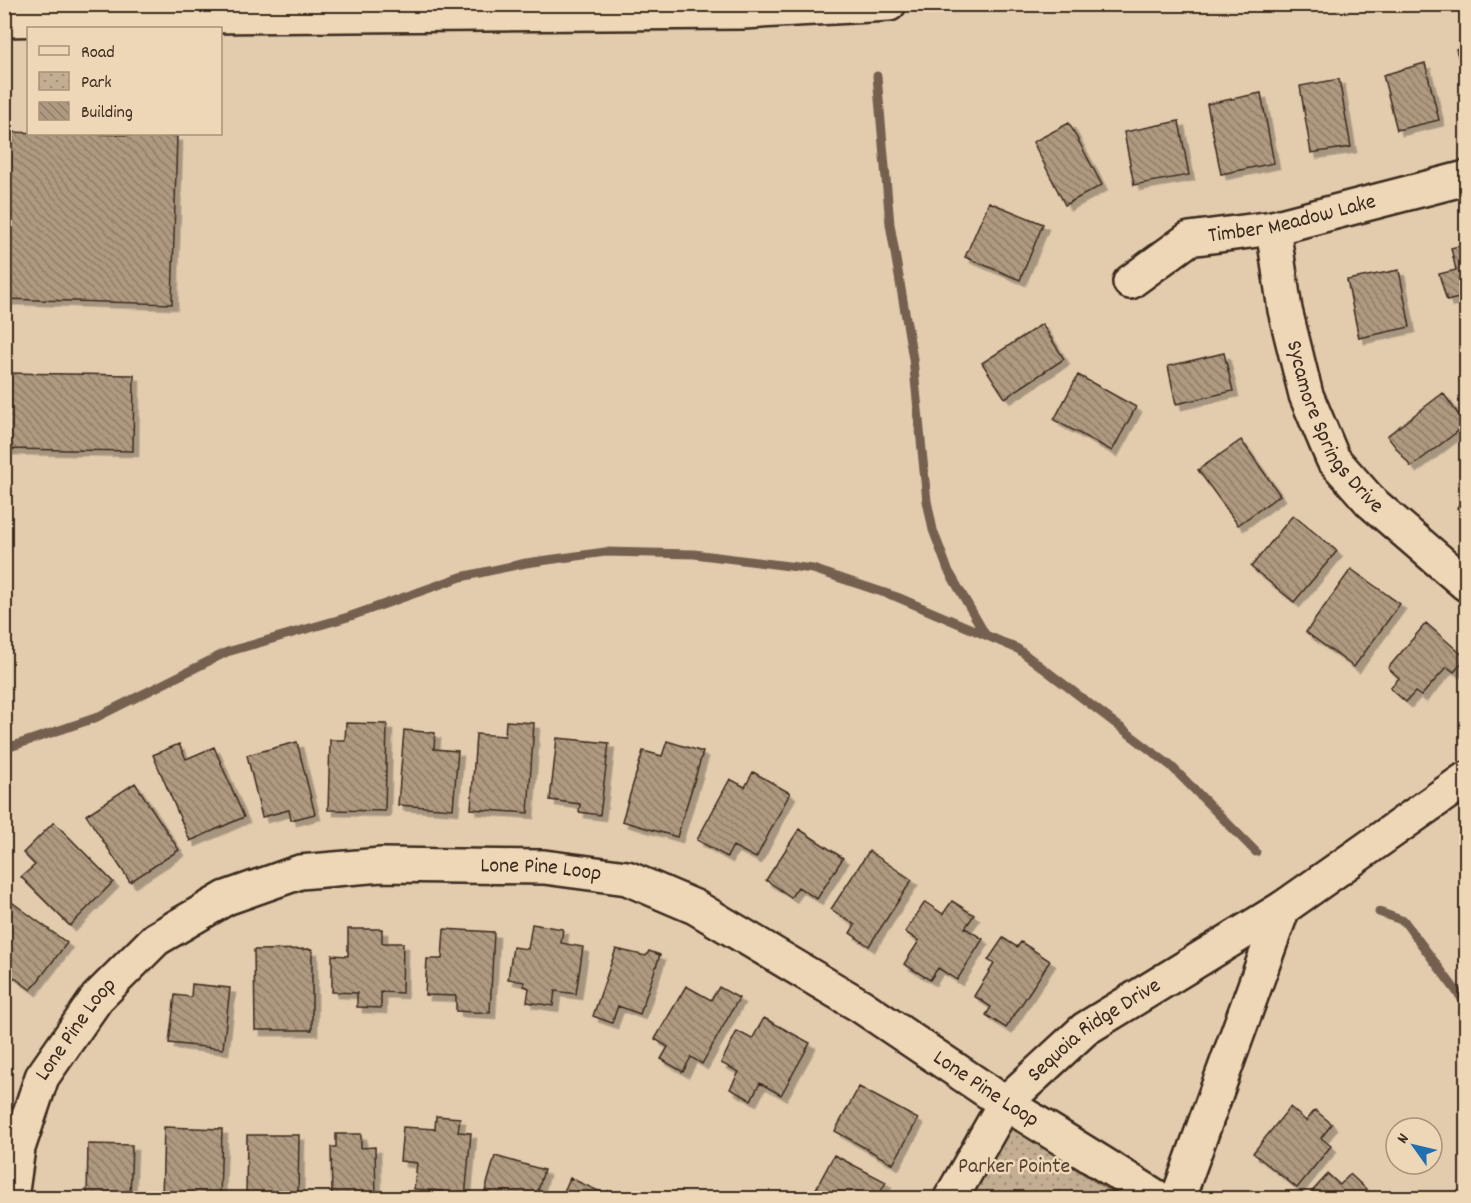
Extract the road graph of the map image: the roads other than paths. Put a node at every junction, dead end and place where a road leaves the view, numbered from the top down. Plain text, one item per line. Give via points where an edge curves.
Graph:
1 (889, 4) edge
2 (448, 10) edge
3 (4, 20) edge
4 (1467, 178) edge
5 (1273, 228) junction
6 (1130, 282) dead end
7 (1467, 584) edge
8 (1467, 779) edge
9 (1283, 908) junction
10 (1005, 1103) junction
11 (11, 1198) edge
12 (951, 1198) edge
13 (1158, 1198) edge
14 (1178, 1198) edge

1 - 2 main road via 743,12
2 - 3 main road
4 - 5 main road, Timber Meadow Lake
5 - 6 main road, Timber Meadow Lake via 1189,239
5 - 7 main road, Sycamore Springs Drive via 1285,310 1306,395 1333,459 1371,502
8 - 9 main road, Sequoia Ridge Drive
9 - 10 main road, Sequoia Ridge Drive via 1085,1029
9 - 14 main road
10 - 11 main road, Lone Pine Loop via 861,1006 695,907 627,878 544,867 381,865 300,872 226,898 156,939 97,998 42,1077 18,1148
10 - 12 main road, Sequoia Ridge Drive
10 - 13 main road, Lone Pine Loop

